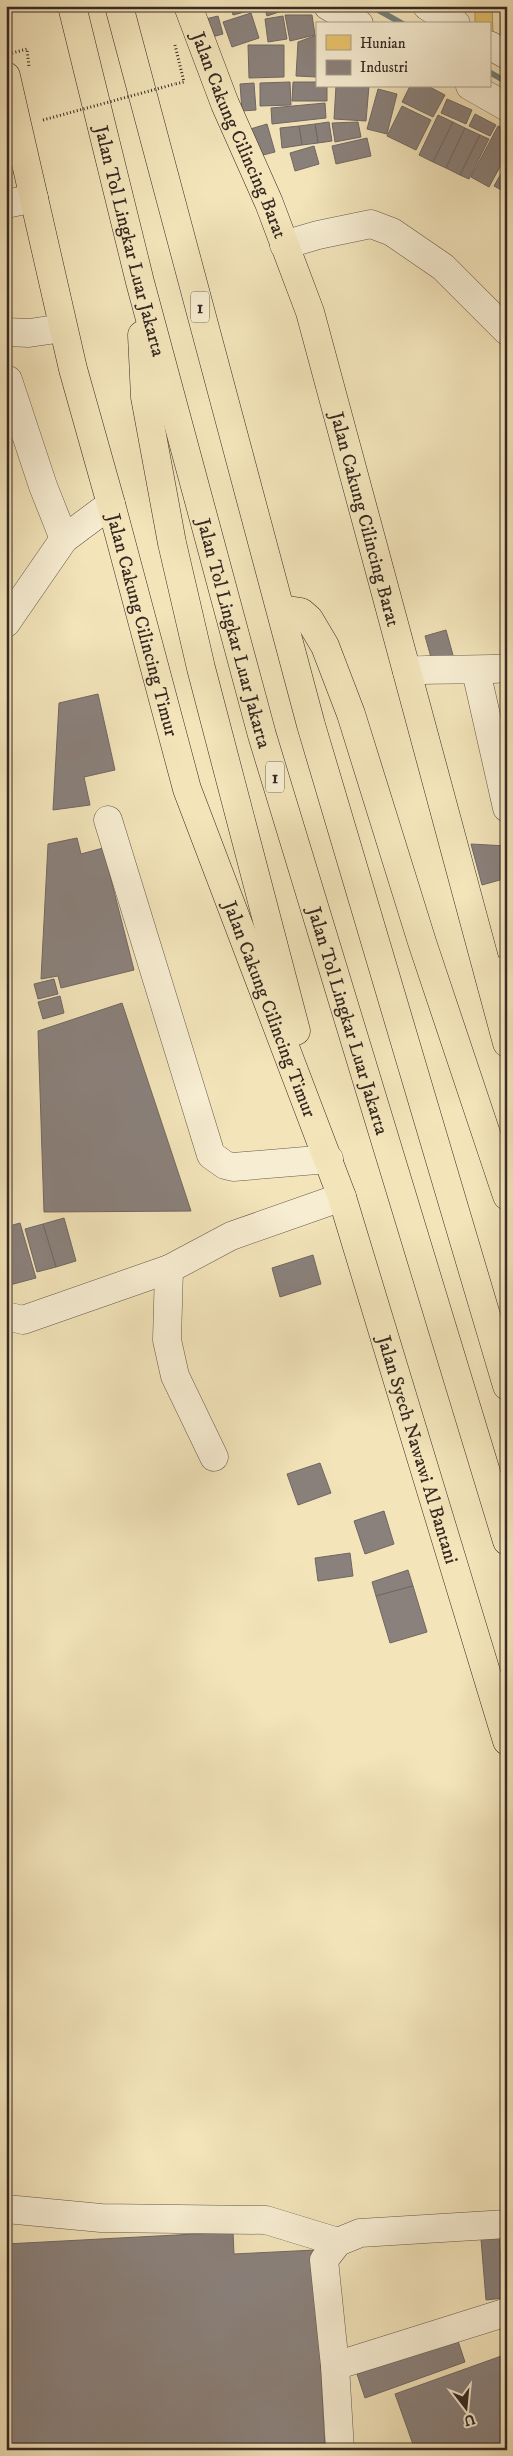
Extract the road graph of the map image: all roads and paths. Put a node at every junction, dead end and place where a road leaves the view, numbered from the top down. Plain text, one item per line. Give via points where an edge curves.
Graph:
1 (72, 6) edge
2 (119, 6) edge
3 (188, 6) edge
4 (328, 6) edge
5 (426, 6) edge
6 (356, 22) edge
7 (452, 22) edge
8 (490, 46) edge
9 (27, 49) dead end
10 (6, 54) edge
11 (507, 55) edge
12 (6, 76) edge
13 (184, 82) dead end
14 (473, 88) edge
15 (507, 108) edge
16 (43, 120) dead end
17 (34, 198) junction
18 (6, 204) edge
19 (284, 245) junction
20 (140, 282) junction
21 (63, 328) junction
22 (6, 332) edge
23 (507, 332) edge
24 (8, 380) dead end
25 (112, 504) junction
26 (64, 539) junction
27 (281, 609) junction
28 (6, 623) edge
29 (507, 668) edge
30 (406, 671) junction
31 (476, 671) junction
32 (507, 808) edge
33 (108, 820) dead end
34 (498, 972) edge
35 (507, 1043) edge
36 (329, 1159) junction
37 (507, 1196) edge
38 (342, 1198) junction
39 (169, 1269) junction
40 (6, 1316) edge
41 (507, 1386) edge
42 (214, 1457) dead end
43 (507, 1541) edge
44 (507, 1741) edge
45 (6, 2209) edge
46 (507, 2224) edge
47 (338, 2242) junction
48 (507, 2312) edge
49 (335, 2366) junction
50 (340, 2450) edge

1 - 20 highway, Jalan Tol Lingkar Luar Jakarta / 1
2 - 27 highway, 1
3 - 19 highway, Jalan Cakung Cilincing Barat
4 - 6 street
5 - 7 street
8 - 11 street
9 - 10 path
12 - 17 highway, Jalan Cakung Cilincing Timur
13 - 16 path, bridge
14 - 15 street
17 - 18 street
17 - 21 highway, Jalan Cakung Cilincing Timur
19 - 23 street via 371,224 392,232 443,267
19 - 30 highway, Jalan Cakung Cilincing Barat via 310,312
20 - 36 highway via 145,397 172,543 201,668
20 - 43 highway, Jalan Tol Lingkar Luar Jakarta / 1 via 262,736
21 - 22 street via 29,333
21 - 25 highway, Jalan Cakung Cilincing Timur
24 - 26 street
25 - 26 street
25 - 36 highway, Jalan Cakung Cilincing Timur via 187,789
26 - 28 street
27 - 37 highway via 301,612 325,646 367,761 425,952
27 - 41 highway, 1 via 310,725
29 - 31 street
30 - 31 street via 440,668
30 - 34 highway, Jalan Cakung Cilincing Barat
31 - 32 street
33 - 36 street via 212,1155 224,1165 233,1167
34 - 35 highway, Jalan Cakung Cilincing Barat
36 - 38 highway, Jalan Syech Nawawi Al Bantani
38 - 39 street via 232,1236
38 - 44 highway, Jalan Syech Nawawi Al Bantani
39 - 40 street via 23,1320
39 - 42 street via 167,1340 175,1376
45 - 47 street via 101,2218 266,2220
46 - 47 street via 360,2233
47 - 49 street via 324,2260
48 - 49 street
49 - 50 street

